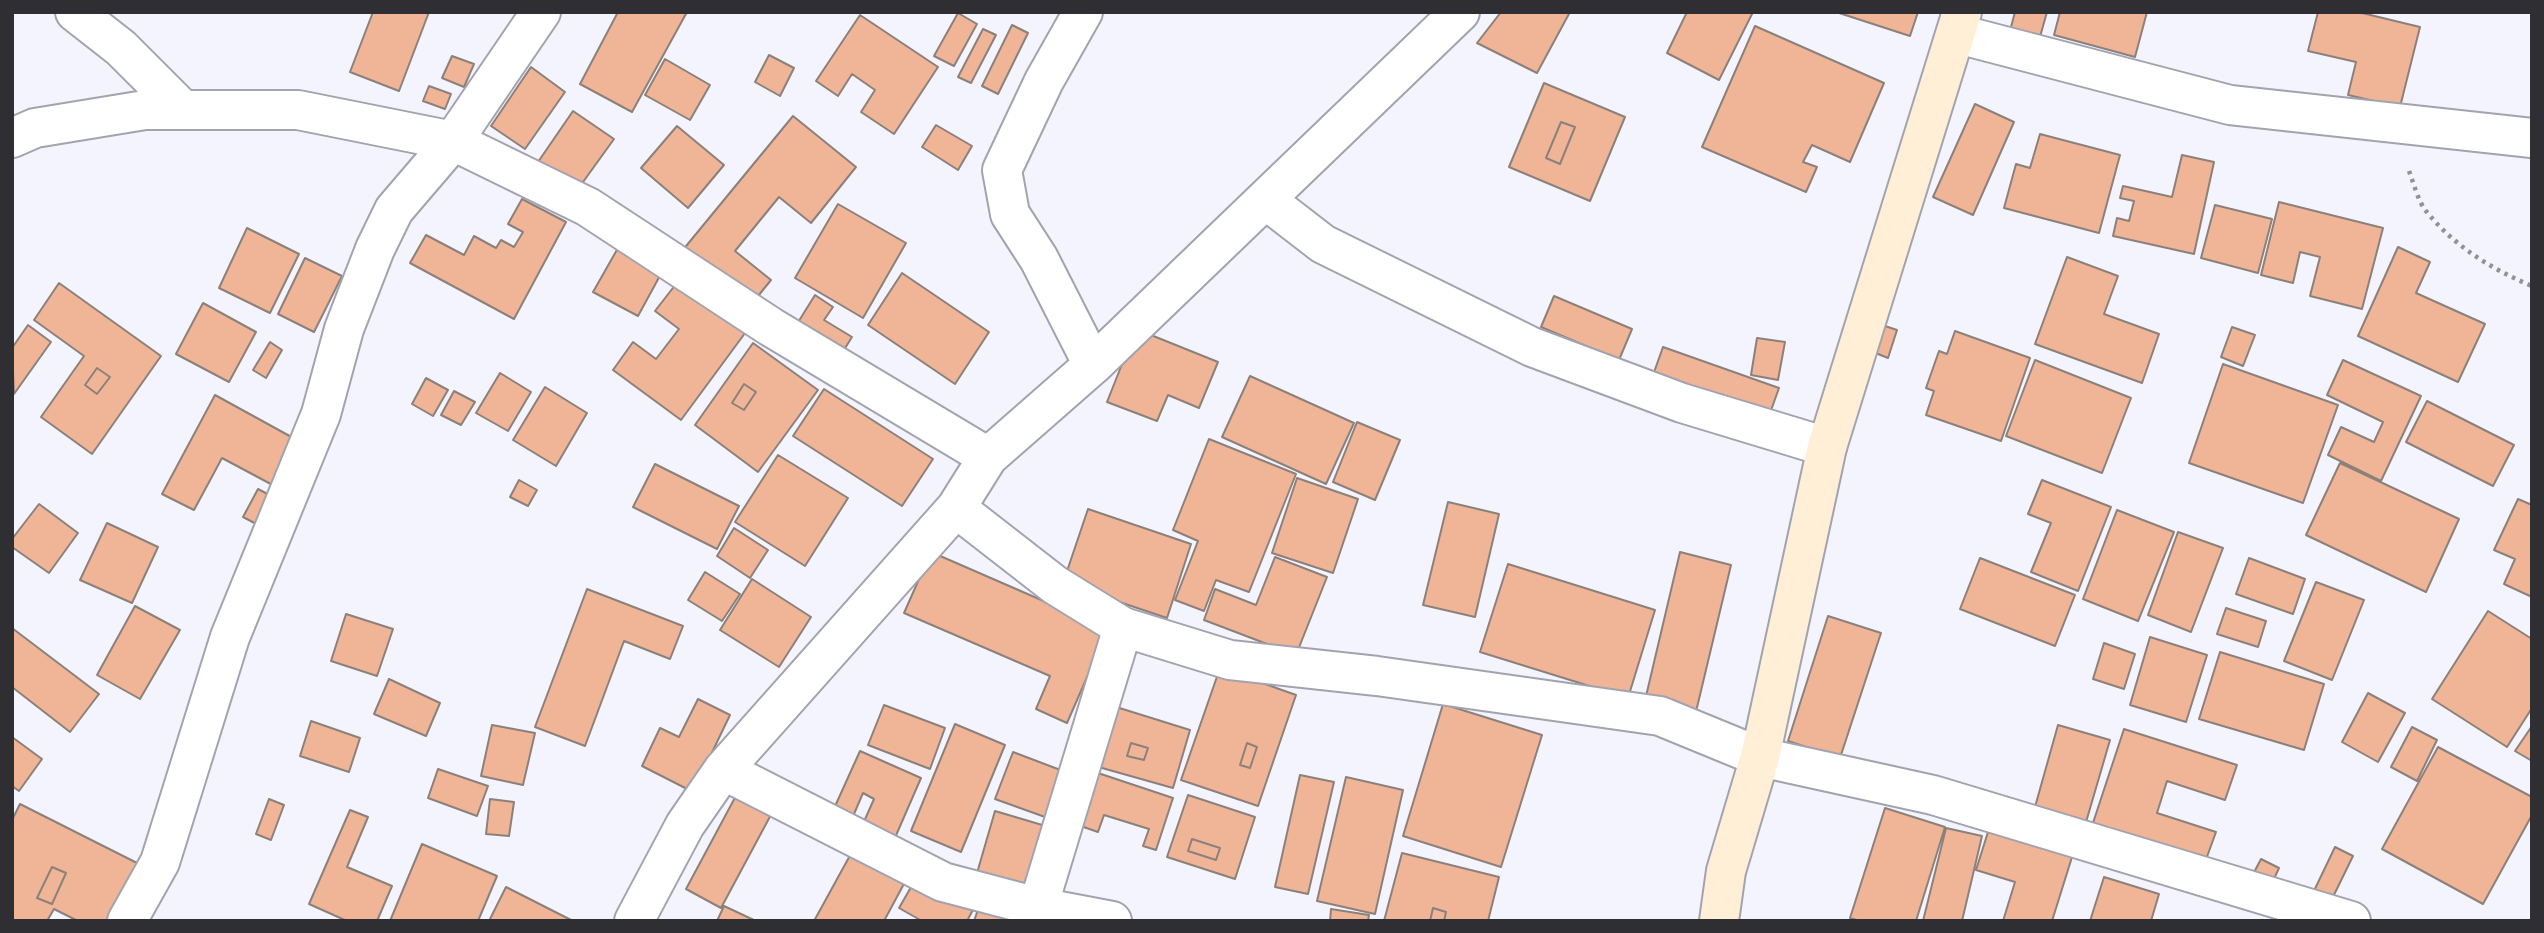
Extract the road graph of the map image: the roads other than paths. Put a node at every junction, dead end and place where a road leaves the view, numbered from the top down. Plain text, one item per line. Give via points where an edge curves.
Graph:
1 (75, 12) edge
2 (541, 12) edge
3 (1083, 12) edge
4 (1460, 12) edge
5 (1960, 23) edge
6 (183, 110) junction
7 (12, 138) edge
8 (2532, 138) edge
9 (453, 141) junction
10 (1266, 200) junction
11 (1093, 365) junction
12 (1827, 447) junction
13 (988, 457) junction
14 (956, 508) junction
15 (1123, 627) junction
16 (1760, 757) junction
17 (723, 770) junction
18 (1038, 907) junction
19 (127, 921) edge
20 (634, 921) edge
21 (1112, 921) edge
22 (1719, 921) edge
23 (2351, 921) edge

1 - 6 street via 121,48
2 - 9 street
3 - 11 street via 1002,170 1010,214 1039,259
4 - 10 street
5 - 8 street via 2230,105
5 - 12 street
6 - 7 street via 131,112 35,128
6 - 9 street via 298,110
9 - 13 street via 588,207 771,327
9 - 19 street via 394,211 375,249 344,329 321,414 230,637 160,862
10 - 11 street
10 - 12 street via 1323,244 1532,347 1682,403
11 - 13 street
12 - 16 street
13 - 14 street
14 - 15 street via 1055,585
14 - 17 street
15 - 16 street via 1230,660 1660,716
15 - 18 street
16 - 22 street via 1727,871
16 - 23 street via 1933,795
17 - 18 street via 943,882
17 - 20 street via 685,825
18 - 21 street

